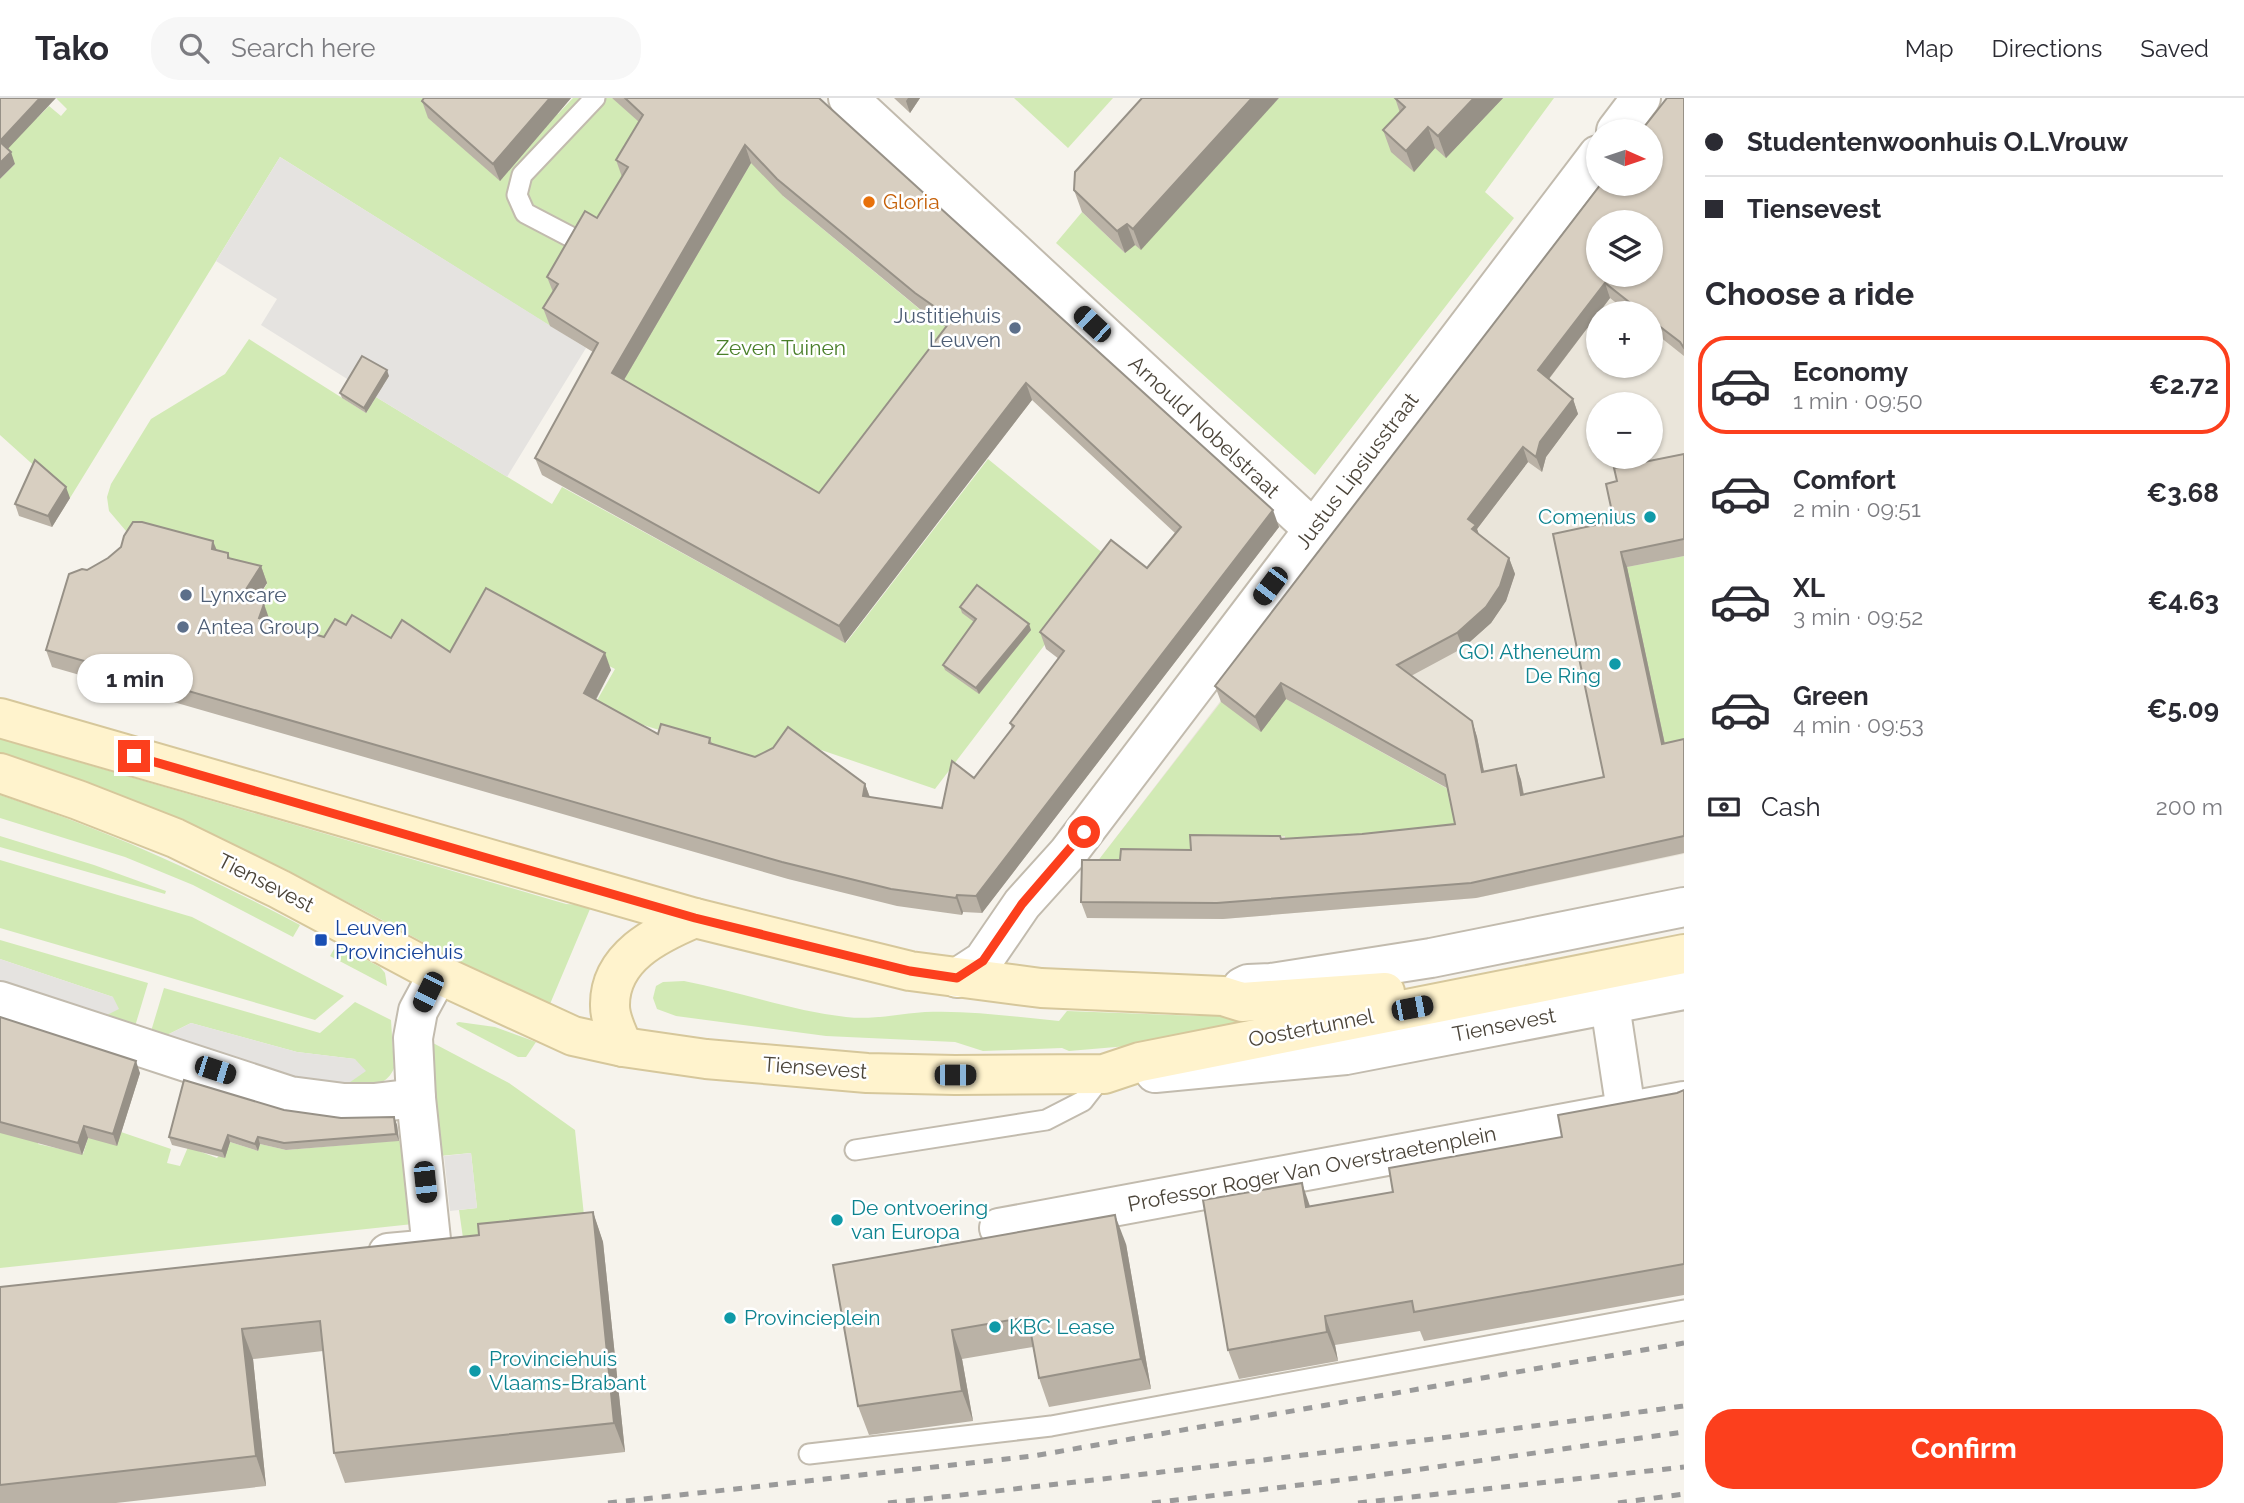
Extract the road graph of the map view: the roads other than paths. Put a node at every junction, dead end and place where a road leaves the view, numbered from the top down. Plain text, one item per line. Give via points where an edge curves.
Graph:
1 (595, 98) edge
2 (848, 98) edge
3 (1641, 98) edge
4 (1625, 119) edge
5 (1586, 171) edge
6 (569, 236) edge
7 (1313, 529) junction
8 (0, 718) edge
9 (0, 773) edge
10 (1684, 907) edge
11 (695, 918) junction
12 (1684, 935) edge
13 (1684, 954) edge
14 (438, 974) junction
15 (957, 978) junction
16 (1684, 990) edge
17 (1223, 996) junction
18 (0, 1001) edge
19 (1610, 1004) junction
20 (623, 1047) junction
21 (1104, 1074) junction
22 (416, 1098) junction
23 (1684, 1101) edge
24 (1626, 1111) junction
25 (855, 1150) dead end
26 (999, 1228) dead end
27 (351, 1257) edge
28 (1684, 1310) edge
29 (809, 1454) dead end

1 - 6 lane via 522,175 517,195 526,213
2 - 7 street, Arnould Nobelstraat
3 - 4 street
5 - 7 street, Justus Lipsiusstraat
7 - 15 street, Justus Lipsiusstraat via 1068,853 1022,904 990,953
8 - 11 main road
9 - 14 main road, Tiensevest via 175,838
10 - 17 street via 1430,958 1248,984
11 - 15 main road via 910,971
11 - 20 main road via 646,941 617,976 610,1004
12 - 17 main road, Oostertunnel via 1378,993 1242,1002
13 - 21 main road, Oostertunnel via 1140,1062
14 - 20 main road, Tiensevest via 573,1036
14 - 22 street via 415,1026
15 - 17 main road via 1041,988
16 - 19 street, Tiensevest
18 - 22 street via 290,1096 344,1103
19 - 21 street, Tiensevest via 1346,1055 1139,1075
19 - 24 street
20 - 21 main road, Tiensevest via 867,1073
21 - 25 lane via 1083,1101 1046,1120
22 - 27 street via 432,1248
23 - 24 street, Professor Roger Van Overstraetenplein
24 - 26 street, Professor Roger Van Overstraetenplein
28 - 29 lane via 1051,1426

